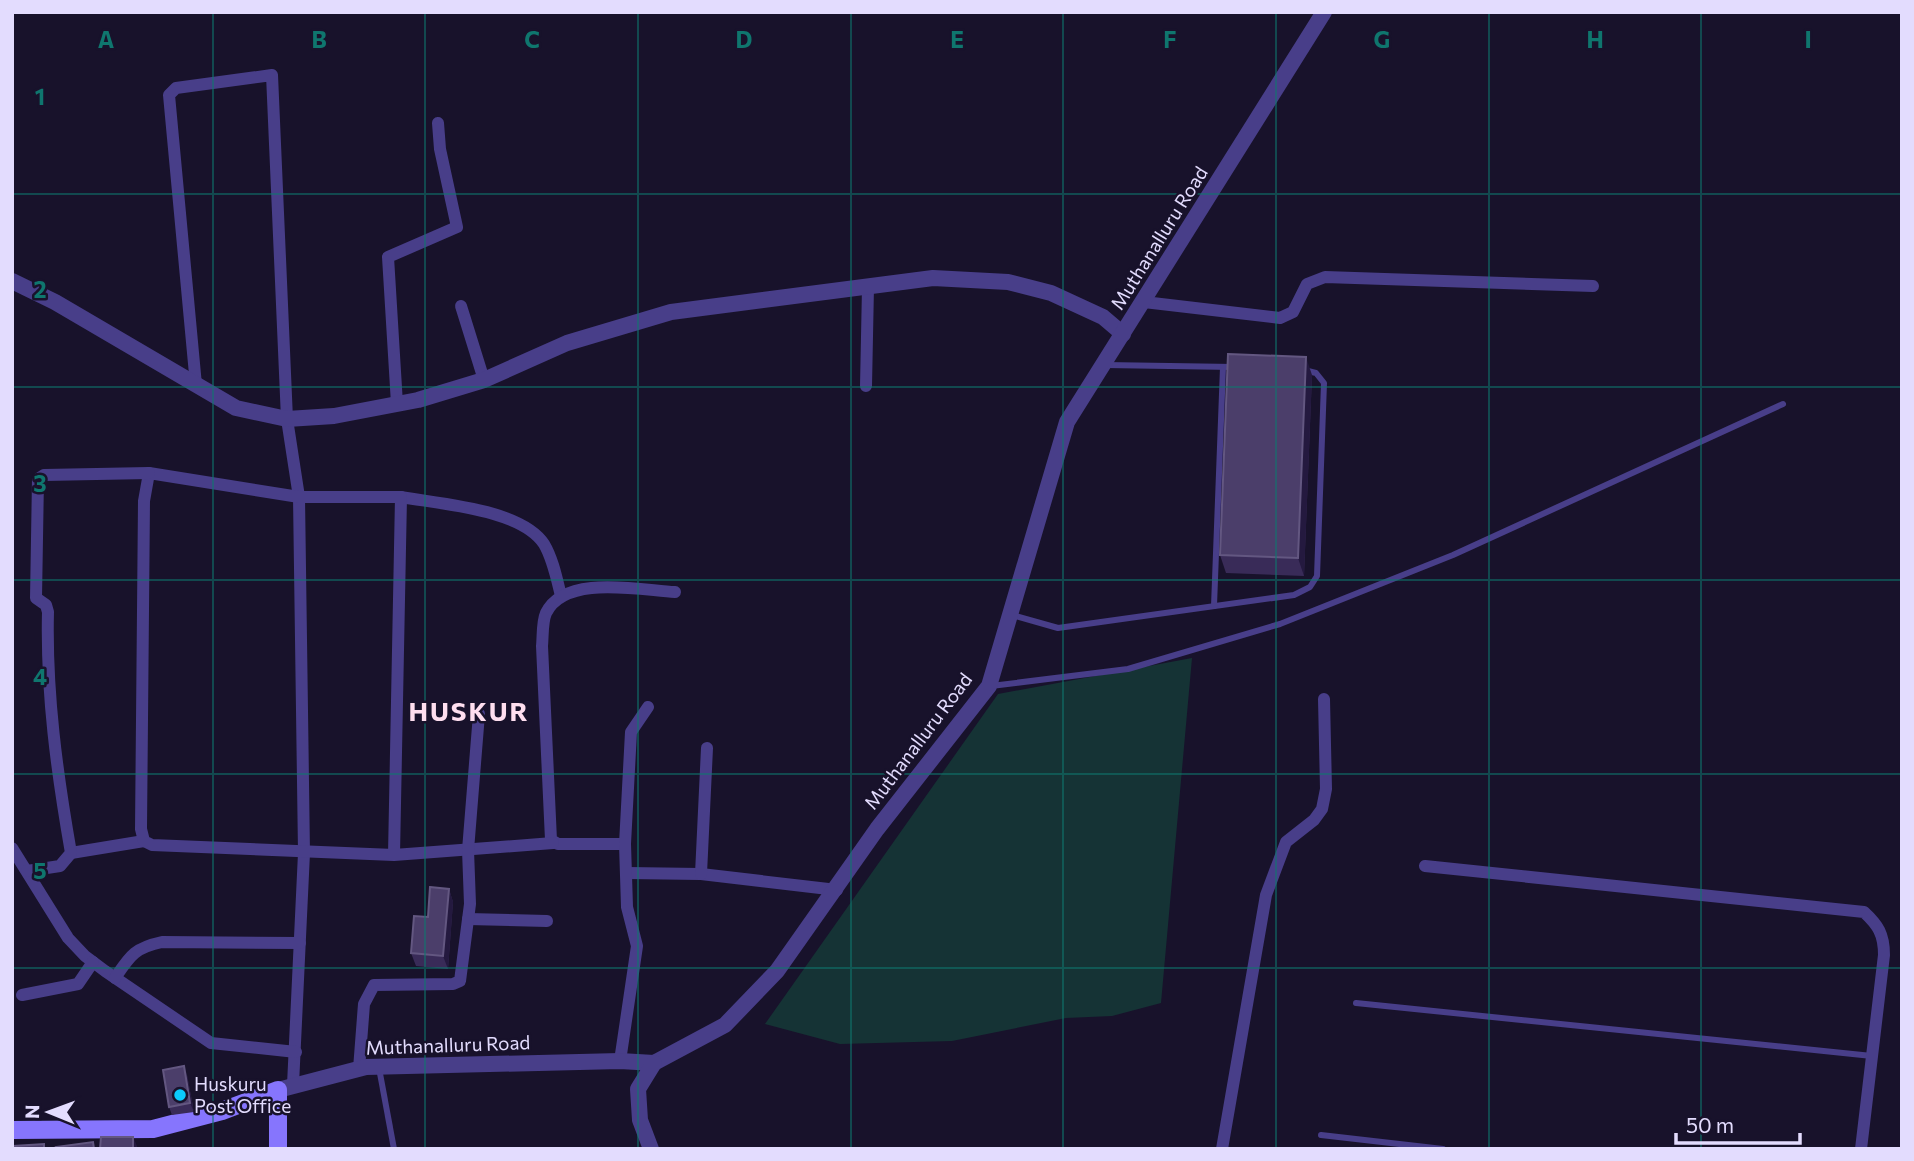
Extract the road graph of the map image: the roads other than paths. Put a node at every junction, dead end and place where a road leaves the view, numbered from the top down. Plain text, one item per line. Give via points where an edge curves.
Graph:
1 (1324, 12) edge
2 (438, 123) dead end
3 (12, 281) edge
4 (1593, 286) dead end
5 (867, 287) junction
6 (1144, 302) junction
7 (461, 306) dead end
8 (1123, 334) junction
9 (1103, 365) junction
10 (1223, 367) junction
11 (1248, 367) edge
12 (1297, 368) edge
13 (484, 380) junction
14 (196, 385) junction
15 (866, 386) dead end
16 (397, 404) junction
17 (1783, 404) dead end
18 (287, 419) junction
19 (149, 473) junction
20 (299, 497) junction
21 (401, 497) junction
22 (676, 592) dead end
23 (561, 596) junction
24 (1214, 606) junction
25 (1010, 615) junction
26 (989, 686) junction
27 (1324, 699) dead end
28 (648, 707) dead end
29 (479, 714) dead end
30 (707, 748) dead end
31 (144, 841) junction
32 (553, 843) junction
33 (625, 844) junction
34 (12, 848) edge
35 (468, 850) junction
36 (71, 853) junction
37 (304, 853) junction
38 (394, 855) junction
39 (1425, 866) dead end
40 (27, 871) junction
41 (626, 873) junction
42 (701, 874) junction
43 (837, 890) junction
44 (468, 919) junction
45 (547, 921) dead end
46 (300, 943) junction
47 (93, 962) junction
48 (115, 978) junction
49 (22, 995) dead end
50 (1356, 1003) dead end
51 (296, 1052) junction
52 (1872, 1056) junction
53 (620, 1061) junction
54 (654, 1063) junction
55 (378, 1067) junction
56 (359, 1069) junction
57 (286, 1088) junction
58 (12, 1130) edge
59 (1321, 1135) dead end
60 (278, 1149) edge
61 (394, 1149) edge
62 (651, 1149) edge
63 (1222, 1149) edge
64 (1443, 1149) edge
65 (1861, 1149) edge

1 - 6 street, Muthanalluru Road
2 - 16 street via 457,227 388,257
3 - 14 street
4 - 6 street via 1325,277 1307,284 1293,312 1280,318
5 - 8 street via 933,278 1009,282 1051,293 1103,317
5 - 13 street via 671,312 567,343
5 - 15 street
6 - 8 street, Muthanalluru Road
7 - 13 street
8 - 9 street, Muthanalluru Road
9 - 10 lane
9 - 25 street, Muthanalluru Road via 1067,422
10 - 11 lane
10 - 24 lane
12 - 24 lane via 1316,373 1324,383 1317,576 1310,587 1294,595
13 - 16 street
14 - 18 street via 236,408
14 - 18 street via 169,94 176,88 272,75
16 - 18 street
17 - 26 lane via 1452,555 1280,624 1128,668
18 - 20 street
19 - 20 street
19 - 31 street via 144,500 140,739
19 - 36 street via 44,475 36,487 36,598 46,605 47,612 46,658 57,776
20 - 21 street
20 - 37 street
21 - 23 street via 508,518 526,526 546,547
21 - 38 street
22 - 23 street via 598,587
23 - 32 street via 544,615 542,646
24 - 25 lane via 1058,628
25 - 26 street, Muthanalluru Road
26 - 43 street, Muthanalluru Road via 877,829
27 - 63 street via 1324,799 1314,820 1286,842 1266,895
28 - 33 street via 631,732
29 - 35 street
30 - 42 street
31 - 36 street
31 - 37 street
32 - 33 street
32 - 35 street
33 - 41 street
34 - 40 street
35 - 38 street
35 - 44 street
36 - 40 street via 60,866
37 - 38 street
37 - 46 street
39 - 52 street via 1864,912 1878,924 1884,939
40 - 47 street via 68,938
41 - 42 street
41 - 53 street via 628,919 636,946
42 - 43 street
43 - 54 street, Muthanalluru Road via 777,971 725,1025
44 - 45 street
44 - 56 street via 457,983 383,983 369,991 360,1027
46 - 48 street via 152,944 131,955
46 - 51 street
47 - 48 street
47 - 49 street via 78,984
48 - 51 street via 211,1043
50 - 52 lane
51 - 57 street
52 - 65 street
53 - 54 street, Muthanalluru Road
53 - 55 street, Muthanalluru Road
54 - 62 street via 638,1088 640,1120
55 - 56 street, Muthanalluru Road
55 - 61 lane
56 - 57 street, Muthanalluru Road
57 - 58 main road via 153,1129
57 - 60 main road
59 - 64 lane

